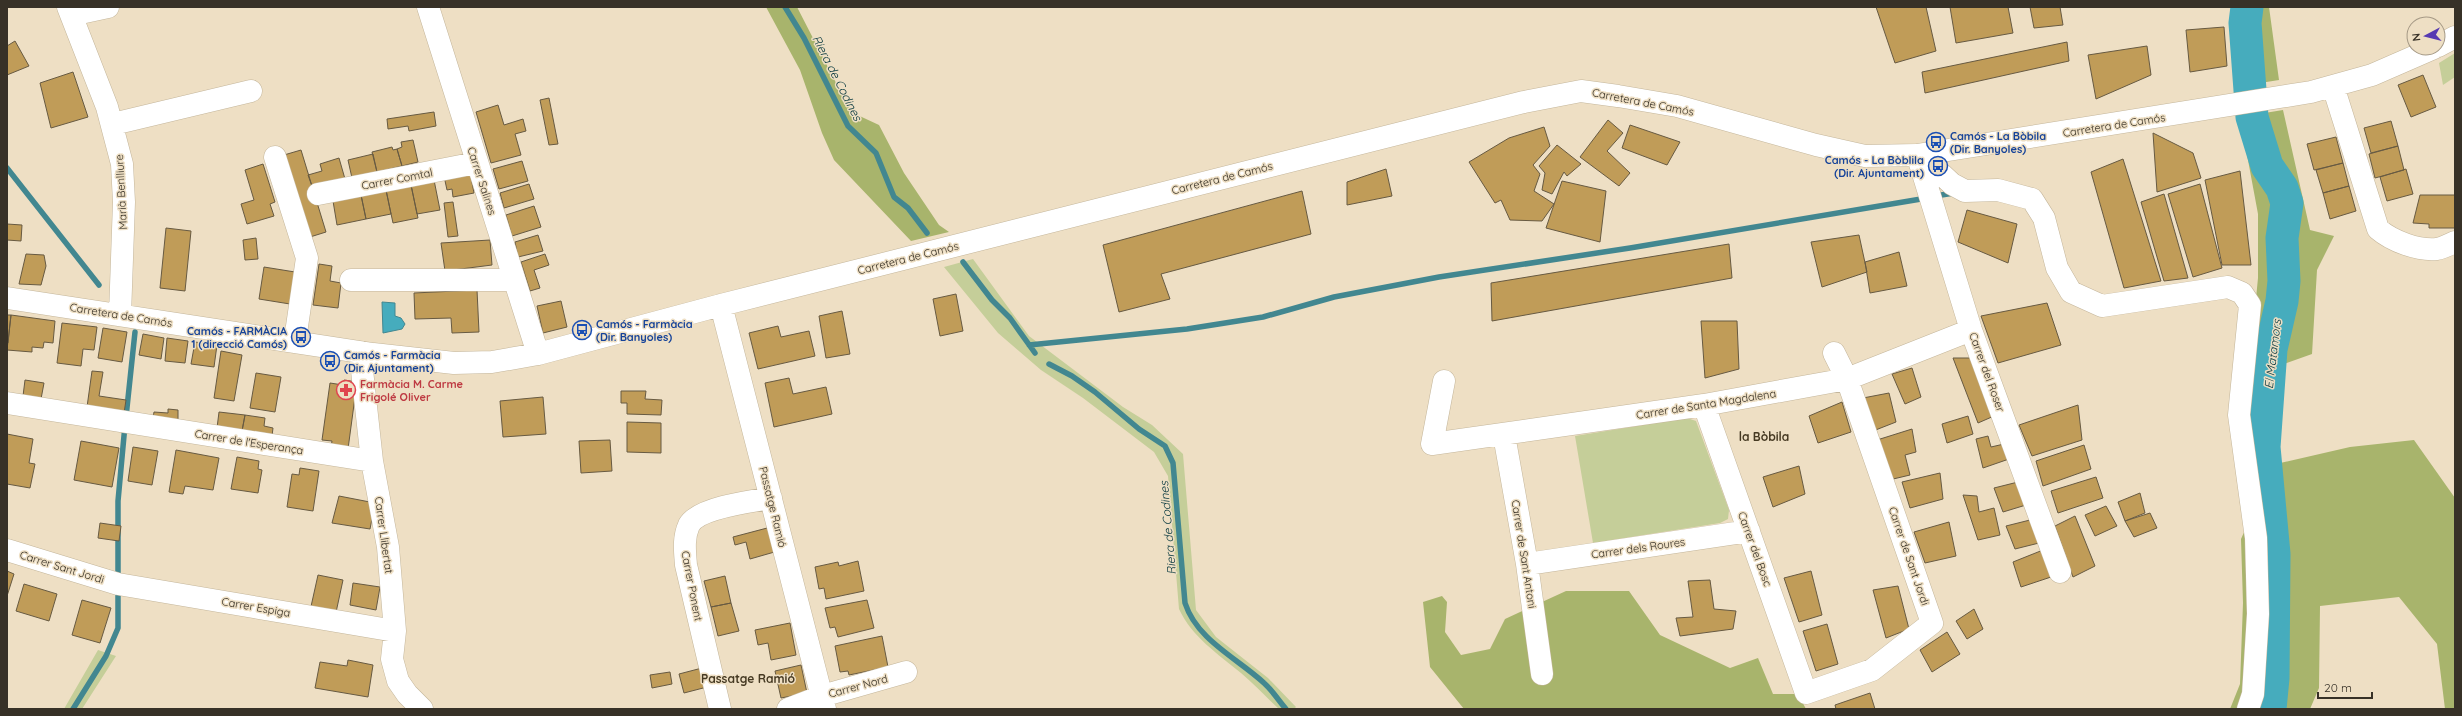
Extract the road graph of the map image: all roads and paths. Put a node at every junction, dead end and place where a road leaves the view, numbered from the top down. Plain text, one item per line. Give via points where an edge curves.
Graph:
1 (108, 7) edge
2 (428, 7) edge
3 (69, 11) edge
4 (2455, 37) edge
5 (2446, 42) edge
6 (2415, 56) edge
7 (2333, 86) junction
8 (251, 91) dead end
9 (113, 124) junction
10 (275, 157) dead end
11 (476, 163) junction
12 (1927, 169) junction
13 (318, 194) dead end
14 (2455, 242) edge
15 (351, 280) dead end
16 (514, 280) junction
17 (7, 298) edge
18 (721, 305) junction
19 (120, 315) junction
20 (1971, 330) junction
21 (295, 340) junction
22 (360, 352) junction
23 (1834, 353) dead end
24 (538, 354) junction
25 (1847, 379) junction
26 (1444, 382) dead end
27 (7, 403) edge
28 (1704, 405) junction
29 (1504, 435) junction
30 (372, 461) junction
31 (771, 498) junction
32 (1749, 531) junction
33 (7, 550) edge
34 (1527, 564) junction
35 (2060, 572) dead end
36 (118, 584) joint
37 (394, 631) junction
38 (906, 672) dead end
39 (1542, 674) dead end
40 (1806, 693) joint
41 (823, 702) edge
42 (422, 709) edge
43 (720, 709) edge
44 (788, 709) edge
45 (2248, 709) edge

1 - 3 street
2 - 11 street, Carrer Salines
3 - 9 street, Marià Benlliure
4 - 5 street
6 - 7 street, Carretera de Camós via 2372,74
7 - 12 street, Carretera de Camós via 2223,107 1945,151
7 - 14 street via 2378,229 2400,242 2420,247 2438,249
8 - 9 street
9 - 19 street, Marià Benlliure via 122,164 124,202
10 - 21 street via 306,258
11 - 13 street, Carrer Comtal
11 - 16 street, Carrer Salines
12 - 18 street, Carretera de Camós via 1816,145 1677,106 1581,91 1524,102
12 - 20 street, Carrer del Roser via 1932,204
12 - 45 street via 1965,191 1998,190 2032,199 2044,218 2057,268 2071,292 2102,306 2228,287 2242,293 2250,305 2238,415 2256,538 2258,614 2253,694
15 - 16 street
16 - 24 street, Carrer Salines
17 - 19 street, Carretera de Camós
18 - 24 street, Carretera de Camós
18 - 31 street, Passatge Ramió
19 - 21 street, Carretera de Camós
20 - 25 street, Carrer de Santa Magdalena
20 - 35 street, Carrer del Roser
21 - 22 street, Carretera de Camós
22 - 24 street, Carretera de Camós via 454,363 492,362
22 - 30 street, Carrer Llibertat
23 - 25 street, Carrer de Sant Jordi
25 - 28 street, Carrer de Santa Magdalena
25 - 40 street, Carrer de Sant Jordi via 1932,623 1872,670
26 - 29 street, Carrer de Santa Magdalena via 1432,444
27 - 30 street, Carrer de l'Esperança
28 - 29 street, Carrer de Santa Magdalena
28 - 32 street, Carrer del Bosc
29 - 34 street, Carrer de Sant Antoni
30 - 37 street, Carrer Llibertat via 388,547
31 - 41 street, Passatge Ramió
31 - 43 street, Carrer Ponent via 719,509 701,516 690,524 684,541 686,565
32 - 34 street, Carrer dels Roures
32 - 40 street, Carrer del Bosc
33 - 36 street, Carrer Sant Jordi
34 - 39 street, Carrer de Sant Antoni
36 - 37 street, Carrer Espiga
37 - 42 street, Carrer Llibertat via 392,659 398,680
38 - 41 street, Carrer Nord
41 - 44 street, Carrer Nord

